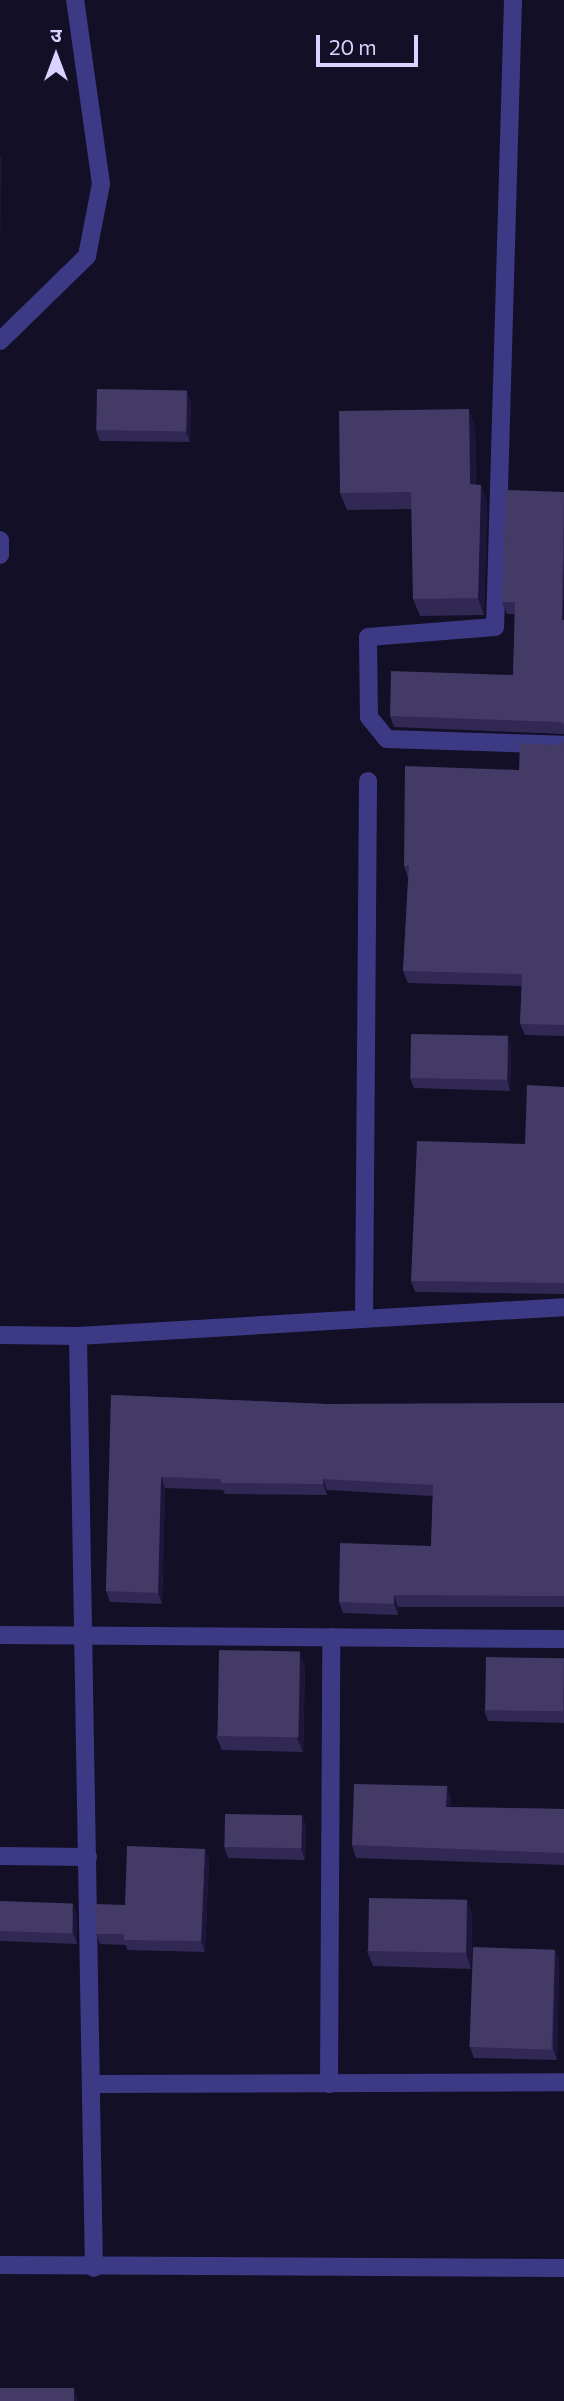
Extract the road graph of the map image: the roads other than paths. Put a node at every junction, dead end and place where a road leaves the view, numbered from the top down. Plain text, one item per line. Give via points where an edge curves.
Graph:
1 (75, 0) edge
2 (513, 0) edge
3 (0, 341) edge
4 (0, 540) edge
5 (0, 555) edge
6 (564, 745) edge
7 (368, 781) dead end
8 (564, 1307) edge
9 (364, 1318) junction
10 (0, 1335) edge
11 (78, 1336) junction
12 (84, 1634) junction
13 (0, 1635) edge
14 (331, 1637) junction
15 (564, 1639) edge
16 (0, 1856) edge
17 (88, 1857) junction
18 (564, 2082) edge
19 (92, 2084) junction
20 (329, 2084) junction
21 (0, 2265) edge
22 (564, 2267) edge
23 (94, 2268) junction

1 - 3 street via 101,184 87,256
2 - 6 street via 495,627 368,637 369,717 387,739
4 - 5 street
7 - 9 street
8 - 9 street
9 - 11 street
10 - 11 street
11 - 12 street
12 - 13 street
12 - 14 street
12 - 17 street
14 - 15 street
14 - 20 street
16 - 17 street
17 - 19 street
18 - 20 street
19 - 20 street
19 - 23 street
21 - 23 street
22 - 23 street

